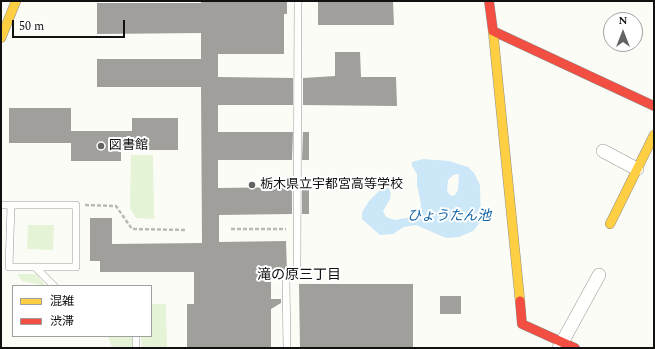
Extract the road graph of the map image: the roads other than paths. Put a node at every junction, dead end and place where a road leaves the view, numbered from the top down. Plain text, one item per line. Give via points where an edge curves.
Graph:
1 (16, 1) edge
2 (298, 1) edge
3 (489, 1) edge
4 (493, 31) junction
5 (1, 38) edge
6 (654, 106) edge
7 (654, 135) edge
8 (603, 151) dead end
9 (637, 169) junction
10 (1, 204) edge
11 (10, 205) junction
12 (610, 224) dead end
13 (35, 267) junction
14 (598, 275) dead end
15 (53, 285) edge
16 (136, 337) edge
17 (561, 345) edge
18 (136, 348) edge
19 (287, 348) edge
20 (576, 348) edge

1 - 5 street
2 - 19 lane via 297,267 286,281
3 - 4 street
4 - 6 street
4 - 17 street via 522,324
7 - 9 street
8 - 9 street
9 - 12 street
10 - 11 lane
11 - 13 lane via 9,267
11 - 13 lane via 76,205 76,267
13 - 15 lane
14 - 17 street
16 - 18 lane
17 - 20 street

